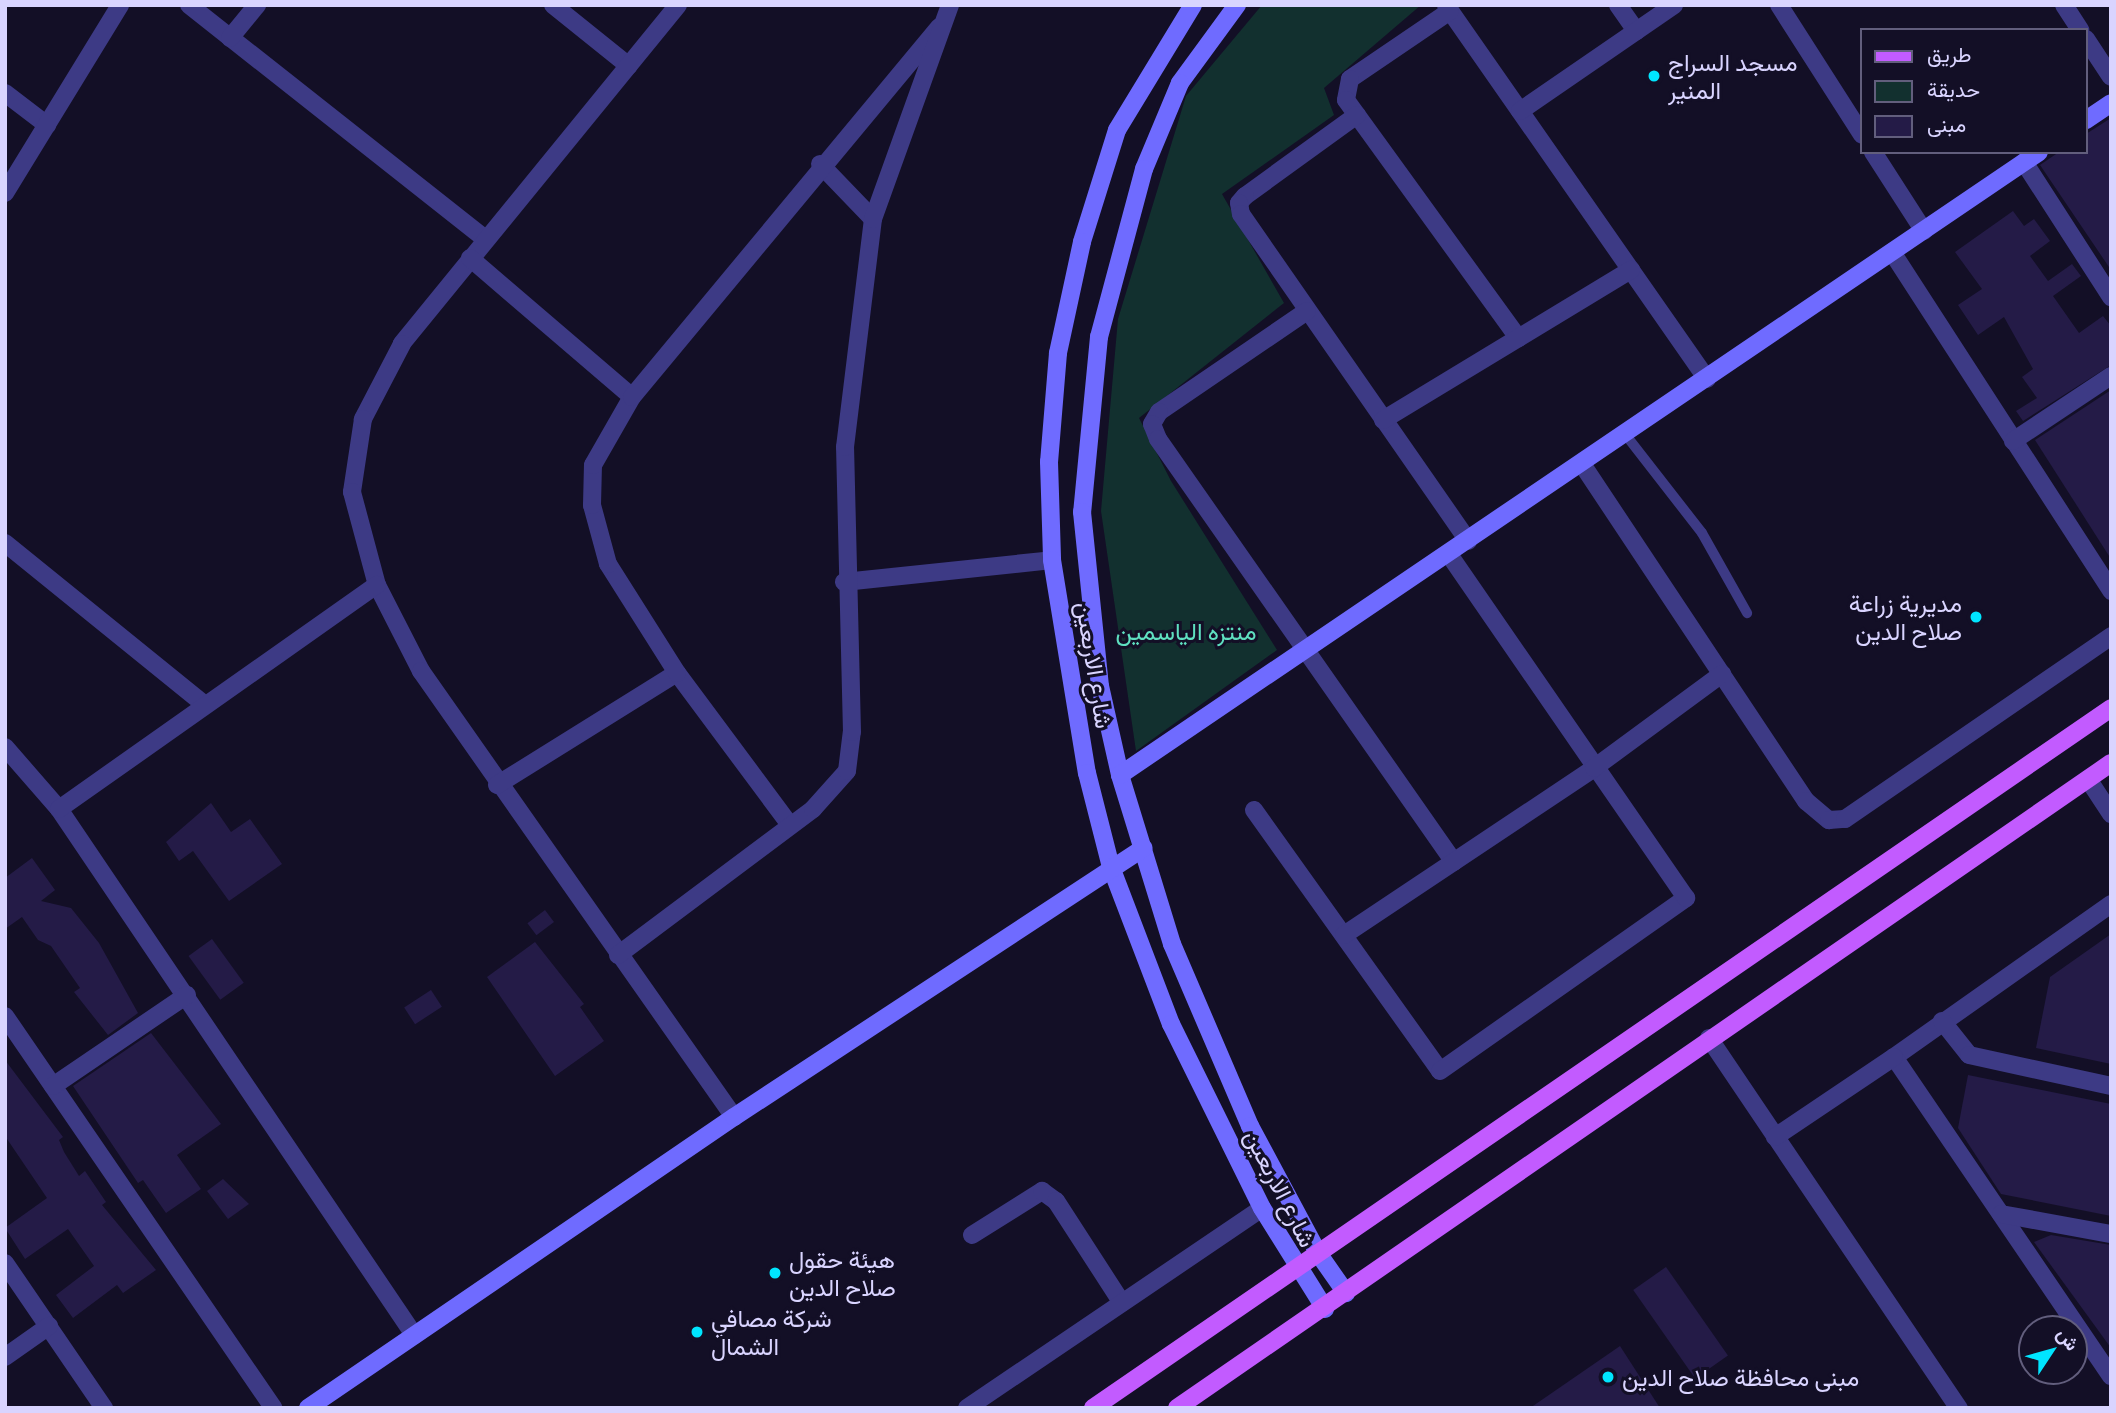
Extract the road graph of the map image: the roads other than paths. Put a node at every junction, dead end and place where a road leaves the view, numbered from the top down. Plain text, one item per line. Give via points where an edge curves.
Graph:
1 (120, 5) edge
2 (189, 5) edge
3 (257, 5) edge
4 (553, 5) edge
5 (678, 5) edge
6 (1193, 5) edge
7 (1237, 5) edge
8 (1618, 5) edge
9 (1674, 5) edge
10 (1779, 5) edge
11 (2064, 5) edge
12 (1448, 8) edge
13 (948, 12) edge
14 (2079, 28) edge
15 (1636, 31) junction
16 (230, 38) junction
17 (2088, 42) edge
18 (629, 65) junction
19 (2111, 77) edge
20 (5, 93) edge
21 (2111, 103) edge
22 (1520, 111) junction
23 (1357, 115) junction
24 (2088, 119) edge
25 (47, 125) junction
26 (1860, 132) edge
27 (1874, 154) edge
28 (2032, 157) edge
29 (820, 164) junction
30 (5, 193) edge
31 (873, 219) junction
32 (1924, 231) junction
33 (485, 239) junction
34 (1892, 253) junction
35 (470, 258) junction
36 (1632, 270) junction
37 (2111, 297) edge
38 (1307, 311) junction
39 (1518, 338) junction
40 (2111, 376) edge
41 (1707, 379) junction
42 (632, 397) junction
43 (1383, 420) junction
44 (1625, 434) junction
45 (2013, 441) junction
46 (1582, 464) junction
47 (1468, 541) junction
48 (5, 543) edge
49 (1449, 554) junction
50 (1052, 560) junction
51 (844, 582) junction
52 (377, 585) junction
53 (2111, 591) edge
54 (1747, 612) dead end
55 (2111, 636) edge
56 (1306, 652) junction
57 (677, 673) junction
58 (1722, 674) junction
59 (205, 705) junction
60 (2111, 708) edge
61 (5, 747) edge
62 (2111, 763) edge
63 (1594, 768) junction
64 (1120, 775) junction
65 (2088, 779) junction
66 (497, 785) junction
67 (59, 809) junction
68 (1254, 810) dead end
69 (2111, 814) edge
70 (790, 825) junction
71 (1143, 848) junction
72 (1454, 862) junction
73 (1111, 867) junction
74 (2111, 904) edge
75 (1344, 935) junction
76 (618, 955) junction
77 (187, 995) junction
78 (5, 1016) edge
79 (1942, 1021) junction
80 (1709, 1038) junction
81 (1894, 1057) junction
82 (53, 1086) junction
83 (2111, 1086) edge
84 (734, 1117) junction
85 (1775, 1137) junction
86 (1262, 1208) junction
87 (2001, 1214) junction
88 (2111, 1234) edge
89 (972, 1235) dead end
90 (1318, 1253) junction
91 (5, 1264) edge
92 (1295, 1269) junction
93 (1346, 1293) junction
94 (1122, 1303) junction
95 (1325, 1309) junction
96 (50, 1326) junction
97 (414, 1335) junction
98 (5, 1357) edge
99 (2110, 1375) edge
100 (104, 1408) edge
101 (273, 1408) edge
102 (308, 1408) edge
103 (967, 1408) edge
104 (1093, 1408) edge
105 (1177, 1408) edge
106 (1959, 1408) edge

1 - 25 street
2 - 16 street
3 - 16 street
4 - 18 street
5 - 18 street
6 - 50 main road, شارع الاربعين via 1117,130 1082,242 1058,353 1049,462
7 - 64 main road via 1180,83 1161,120 1100,337 1082,512 1100,686
8 - 15 street
9 - 15 street
10 - 26 street
11 - 14 street
12 - 22 street
12 - 23 street via 1350,79 1346,100
13 - 29 street
13 - 31 street
15 - 22 street
16 - 33 street
17 - 19 street
18 - 33 street
20 - 25 street
21 - 24 main road
22 - 36 street
23 - 38 street via 1239,203
23 - 39 street
25 - 30 street
27 - 32 street
28 - 32 main road
28 - 37 street
29 - 31 street
29 - 42 street
31 - 51 street via 845,447
32 - 34 main road
33 - 35 street
34 - 41 main road
34 - 45 street
35 - 42 street
35 - 52 street via 402,344 363,419 352,492
36 - 39 street
36 - 41 street
38 - 43 street
38 - 56 street via 1159,412 1152,424
39 - 43 street
40 - 45 street
41 - 44 main road
42 - 57 street via 593,465 595,525 612,573
43 - 47 street
44 - 46 main road
44 - 54 lane via 1702,533
45 - 53 street
46 - 47 main road
46 - 58 street
47 - 49 main road
48 - 59 street
49 - 56 main road
49 - 63 street
50 - 51 street
50 - 73 main road, شارع الاربعين via 1087,773
51 - 70 street via 852,719 847,771 835,789
52 - 59 street
52 - 66 street via 421,671
55 - 58 street via 1845,819 1815,814
56 - 64 main road
56 - 72 street
57 - 66 street
57 - 70 street
58 - 63 street
59 - 67 street
60 - 90 main road
61 - 67 street
62 - 65 main road
63 - 72 street
63 - 75 street via 1686,898 1440,1071
64 - 71 main road
65 - 69 street
65 - 80 main road
66 - 76 street
67 - 77 street
68 - 75 street
70 - 76 street
71 - 73 main road
71 - 90 main road via 1172,944 1250,1126
72 - 75 street
73 - 84 main road
73 - 86 main road, شارع الاربعين via 1171,1024
74 - 79 street
76 - 84 street
77 - 82 street
77 - 97 street
78 - 82 street
79 - 81 street
79 - 83 street via 1969,1055
80 - 85 street
80 - 93 main road
81 - 85 street
81 - 87 street
82 - 101 street
84 - 97 main road
85 - 106 street
86 - 92 main road, شارع الاربعين
86 - 94 street
87 - 88 street
87 - 99 street
89 - 94 street via 1042,1191 1055,1201
90 - 92 main road
90 - 93 main road
91 - 96 street
92 - 95 main road, شارع الاربعين
92 - 104 main road
93 - 95 main road
94 - 103 street
95 - 105 main road
96 - 98 street
96 - 100 street
97 - 102 main road

